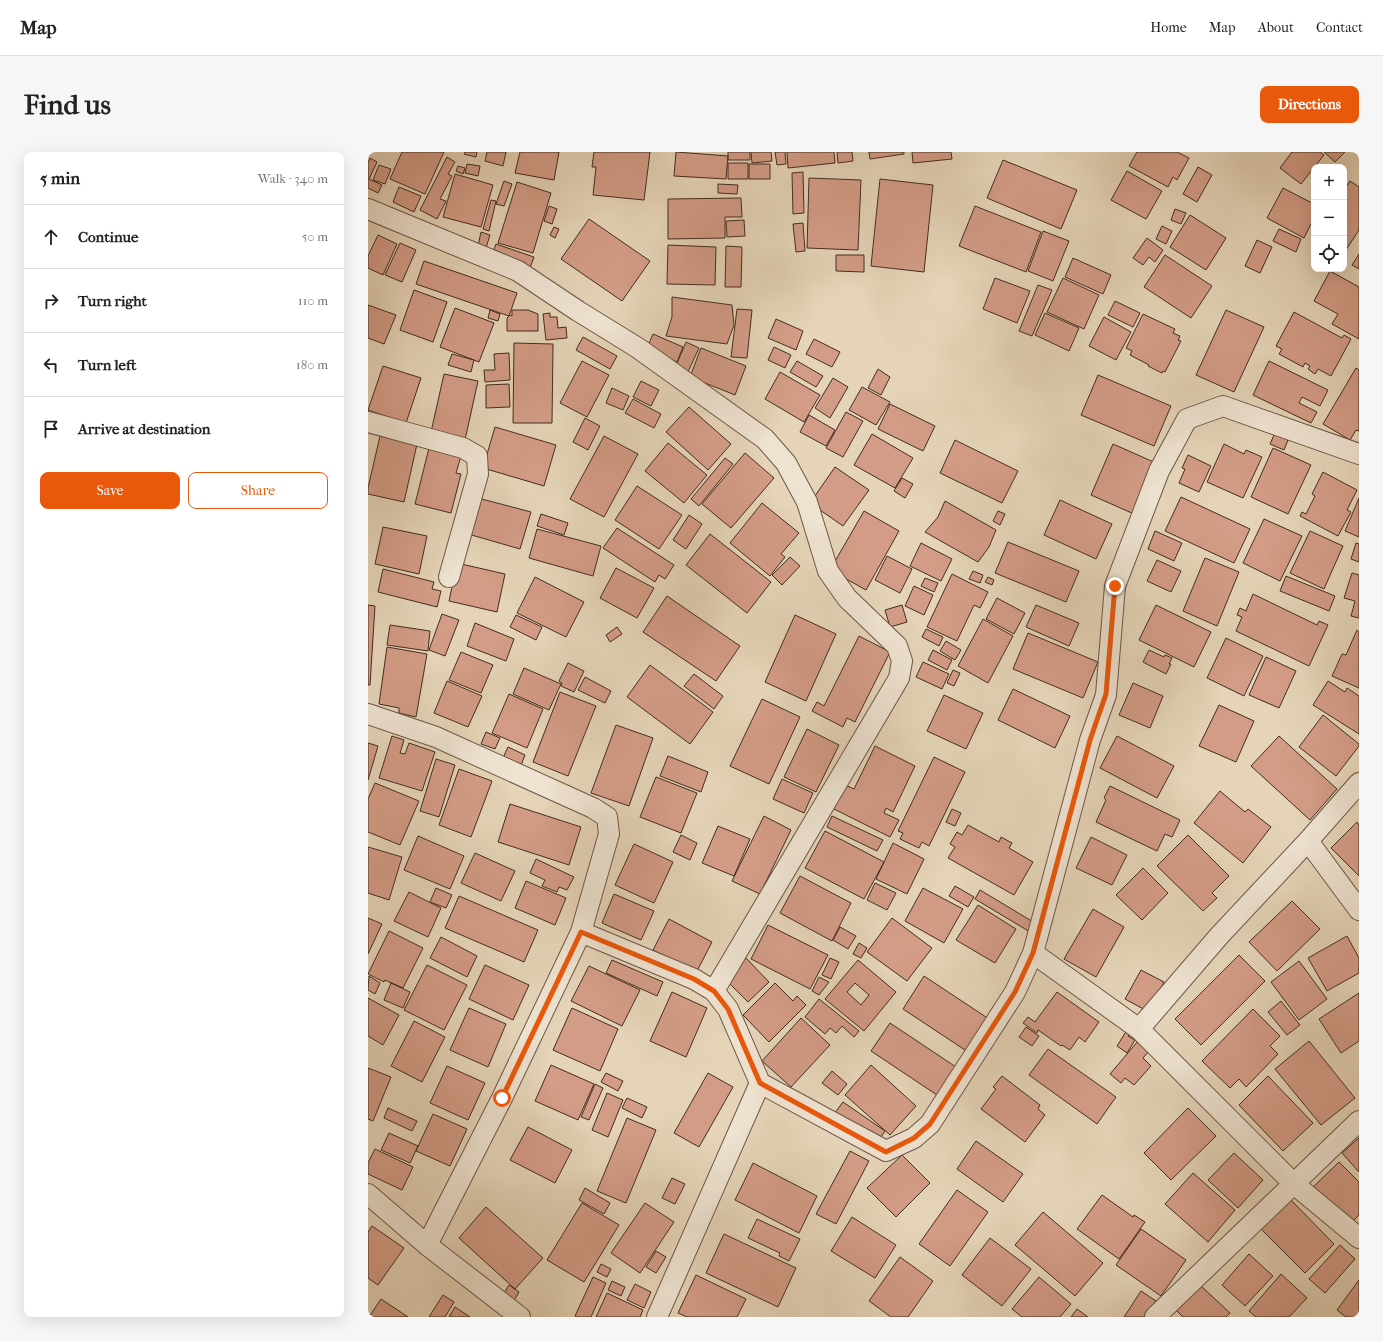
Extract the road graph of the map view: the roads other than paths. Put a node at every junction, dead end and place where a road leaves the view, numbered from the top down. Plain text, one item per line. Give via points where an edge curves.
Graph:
1 (368, 209) edge
2 (368, 422) edge
3 (1359, 454) edge
4 (449, 578) dead end
5 (368, 714) edge
6 (1359, 783) edge
7 (1308, 841) junction
8 (1359, 910) edge
9 (581, 932) junction
10 (1033, 953) junction
11 (714, 991) junction
12 (1139, 1029) junction
13 (760, 1083) junction
14 (1359, 1122) edge
15 (1294, 1184) junction
16 (368, 1194) edge
17 (1359, 1238) edge
18 (427, 1244) junction
19 (520, 1317) edge
20 (657, 1317) edge
21 (1155, 1317) edge

1 - 11 street via 518,271 638,348 765,439 786,463 807,502 828,571 847,598 897,646 902,662 899,678
2 - 4 street via 463,448 477,456 478,474
3 - 10 street via 1223,406 1187,419 1159,471 1115,586 1106,694 1090,740
5 - 9 street via 436,737 593,808 607,817 610,834
6 - 7 street
7 - 8 street
7 - 12 street via 1219,936
9 - 11 street via 694,979
9 - 18 street via 502,1098
10 - 12 street
10 - 13 street via 1015,992 930,1124 914,1138 886,1152
11 - 13 street via 728,1009
12 - 15 street
13 - 20 street
14 - 15 street
15 - 17 street
15 - 21 street
16 - 18 street
18 - 19 street

